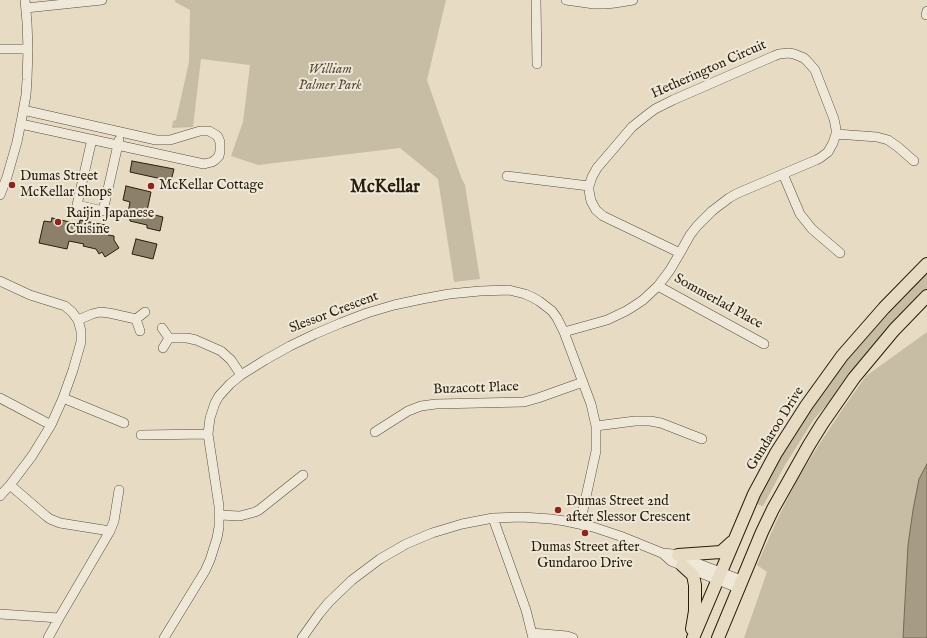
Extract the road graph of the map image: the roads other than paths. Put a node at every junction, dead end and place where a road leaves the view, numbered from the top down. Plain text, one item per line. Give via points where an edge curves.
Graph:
1 (102, 0) edge
2 (536, 0) edge
3 (566, 0) edge
4 (633, 0) edge
5 (26, 4) edge
6 (0, 49) edge
7 (28, 49) junction
8 (537, 64) dead end
9 (23, 110) junction
10 (21, 124) junction
11 (121, 133) junction
12 (836, 134) junction
13 (92, 139) junction
14 (118, 145) junction
15 (914, 161) dead end
16 (783, 174) junction
17 (507, 176) dead end
18 (589, 186) junction
19 (0, 195) edge
20 (680, 253) junction
21 (840, 253) dead end
22 (927, 264) edge
23 (0, 281) edge
24 (658, 286) junction
25 (927, 296) edge
26 (145, 312) dead end
27 (136, 319) junction
28 (78, 320) junction
29 (162, 328) dead end
30 (140, 331) dead end
31 (564, 332) junction
32 (169, 338) junction
33 (764, 344) dead end
34 (164, 348) dead end
35 (241, 375) junction
36 (582, 382) junction
37 (0, 398) edge
38 (63, 398) junction
39 (124, 423) dead end
40 (51, 425) junction
41 (596, 426) junction
42 (375, 432) dead end
43 (208, 434) junction
44 (141, 435) dead end
45 (702, 439) dead end
46 (303, 474) dead end
47 (10, 485) junction
48 (119, 490) dead end
49 (0, 496) edge
50 (220, 515) junction
51 (493, 518) junction
52 (580, 524) junction
53 (110, 531) junction
54 (735, 540) junction
55 (680, 560) junction
56 (720, 576) junction
57 (740, 584) junction
58 (0, 614) edge
59 (59, 618) junction
60 (532, 635) edge
61 (48, 638) edge
62 (164, 638) edge
63 (302, 638) edge
64 (573, 638) edge
65 (690, 638) edge
66 (693, 638) edge
67 (718, 638) edge

1 - 5 street
2 - 8 street
3 - 4 street via 605,4
5 - 7 street
6 - 7 street
7 - 9 street
9 - 10 street
9 - 11 street
10 - 13 street
10 - 19 street
11 - 14 street
11 - 14 street via 156,140 176,139 200,131 209,131 218,137 221,145 215,160 204,164
12 - 15 street via 888,140
12 - 16 street via 828,152
12 - 18 street, Hetherington Circuit via 834,119 815,70 800,56 779,54 651,112 632,128 597,168
13 - 14 street
13 - 14 street via 77,205 103,211
16 - 20 street via 738,193 720,205 697,226
16 - 21 street via 800,214
17 - 18 street
18 - 20 street via 591,201 603,216
20 - 24 street
22 - 54 main road, Gundaroo Drive via 842,356 806,406 772,460 754,494
23 - 28 street via 30,295 65,306
24 - 31 street via 634,306 616,316
24 - 33 street, Sommerlad Place
25 - 57 main road via 894,330 854,378 822,424 773,509
26 - 27 street
27 - 28 street via 100,312
27 - 30 street
28 - 38 street via 81,342
29 - 32 street
31 - 35 street, Slessor Crescent via 552,311 525,294 501,290 449,294 394,305 341,323 290,346
31 - 36 street, Slessor Crescent
32 - 34 street
32 - 35 street via 196,340 221,351 232,360
35 - 43 street, Slessor Crescent via 224,390 215,403
36 - 41 street, Slessor Crescent
36 - 42 street, Buzacott Place via 524,402 421,406 408,411
37 - 40 street
38 - 39 street
38 - 40 street
40 - 47 street
41 - 45 street via 650,421
41 - 52 street, Slessor Crescent via 596,451
43 - 44 street
43 - 50 street, Slessor Crescent
46 - 50 street via 255,512 240,516
47 - 49 street
47 - 53 street via 55,521
48 - 53 street
50 - 62 street, Slessor Crescent via 217,538 210,560 200,581
51 - 52 street via 537,517
51 - 60 street via 526,610
51 - 63 street via 432,533 380,559 329,602
52 - 55 street via 620,536 662,553 671,561
53 - 59 street
54 - 55 main road via 721,552
54 - 56 main road, Gundaroo Drive
55 - 56 street
55 - 65 main road via 693,576 695,585 695,611
56 - 57 street
56 - 66 main road, Gundaroo Drive
57 - 67 main road
58 - 59 street
59 - 61 street
60 - 64 street

